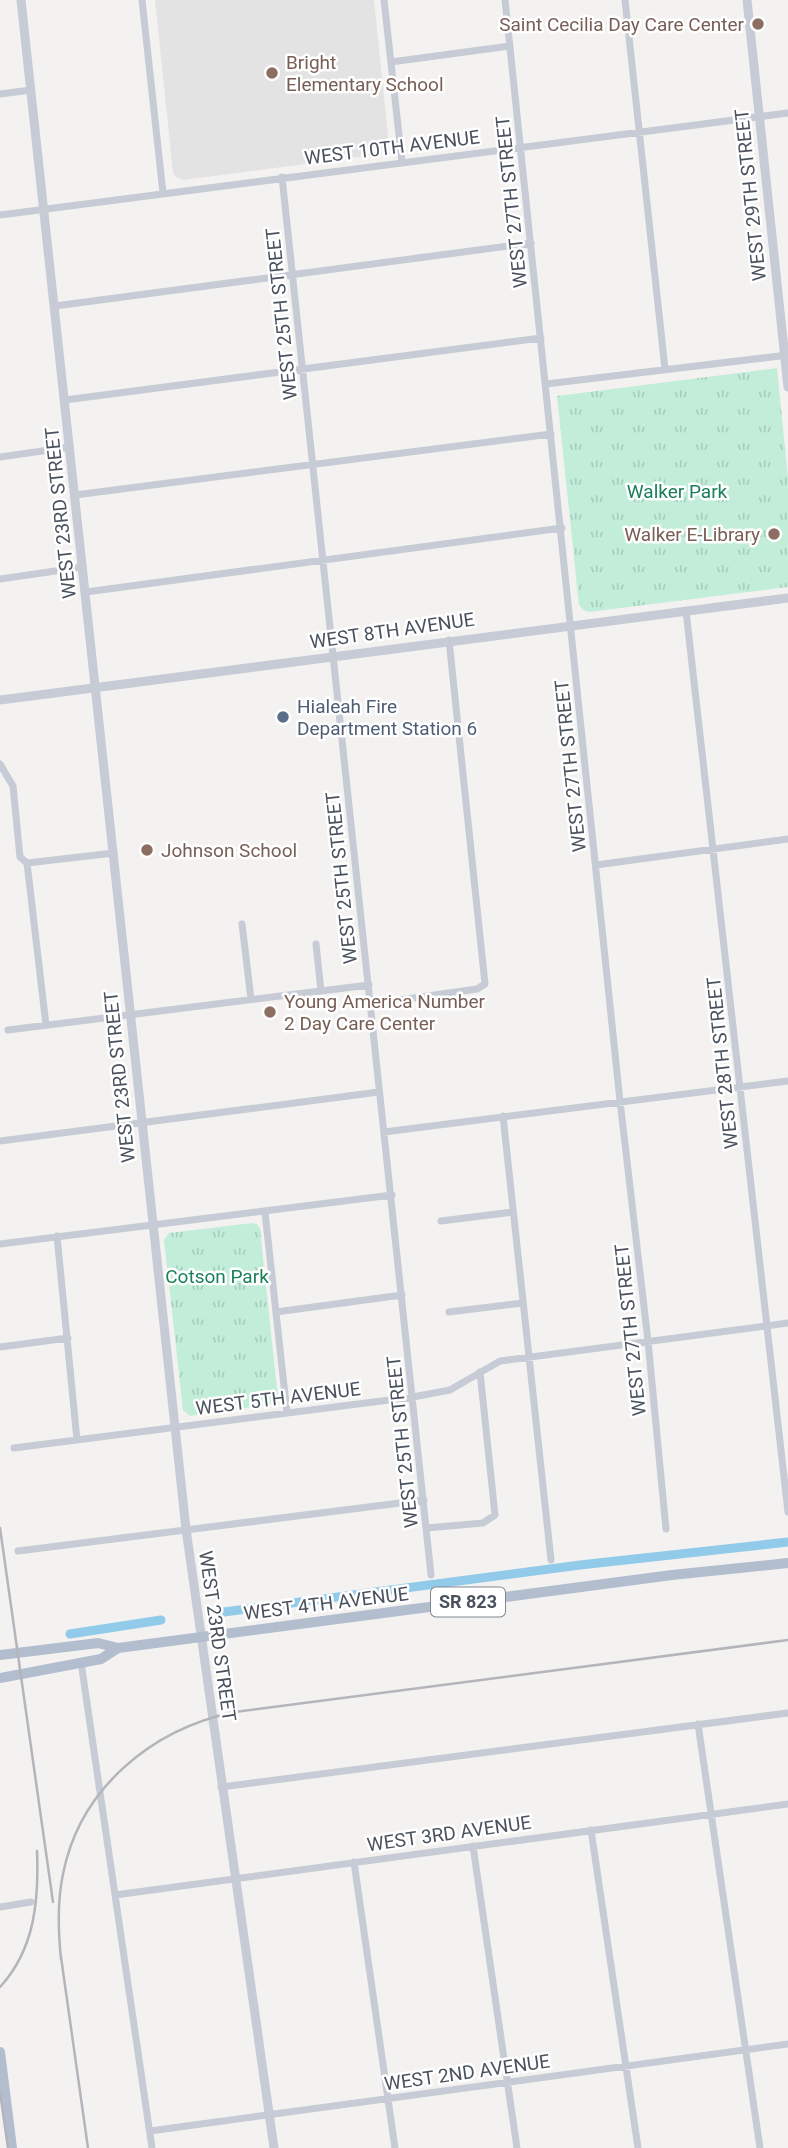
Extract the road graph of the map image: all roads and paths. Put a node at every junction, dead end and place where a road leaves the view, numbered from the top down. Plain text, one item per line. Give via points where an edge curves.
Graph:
1 (21, 0) edge
2 (142, 0) edge
3 (384, 0) edge
4 (505, 0) edge
5 (625, 0) edge
6 (747, 0) edge
7 (510, 46) junction
8 (391, 62) junction
9 (31, 90) junction
10 (0, 94) edge
11 (788, 113) edge
12 (760, 116) junction
13 (640, 133) junction
14 (521, 146) junction
15 (402, 162) junction
16 (282, 177) junction
17 (163, 193) junction
18 (43, 209) junction
19 (0, 215) edge
20 (531, 243) junction
21 (293, 274) junction
22 (55, 306) junction
23 (541, 338) junction
24 (786, 355) edge
25 (302, 369) junction
26 (665, 369) junction
27 (546, 384) junction
28 (788, 387) edge
29 (65, 400) junction
30 (551, 434) junction
31 (70, 447) junction
32 (0, 457) edge
33 (313, 464) junction
34 (75, 495) junction
35 (562, 528) junction
36 (323, 560) junction
37 (83, 567) junction
38 (0, 579) edge
39 (86, 592) junction
40 (788, 598) edge
41 (686, 611) junction
42 (572, 625) junction
43 (449, 640) junction
44 (333, 656) junction
45 (95, 688) junction
46 (0, 700) edge
47 (0, 764) edge
48 (788, 839) edge
49 (713, 849) junction
50 (114, 853) junction
51 (27, 863) junction
52 (596, 865) junction
53 (242, 924) dead end
54 (316, 944) dead end
55 (369, 985) junction
56 (321, 991) junction
57 (251, 999) junction
58 (370, 1004) junction
59 (130, 1015) junction
60 (46, 1025) junction
61 (8, 1030) dead end
62 (788, 1081) edge
63 (741, 1087) junction
64 (379, 1092) junction
65 (620, 1101) junction
66 (503, 1116) junction
67 (141, 1123) junction
68 (384, 1132) junction
69 (0, 1141) edge
70 (392, 1195) junction
71 (265, 1212) junction
72 (513, 1212) junction
73 (441, 1221) dead end
74 (153, 1226) junction
75 (57, 1236) junction
76 (0, 1244) edge
77 (402, 1296) junction
78 (523, 1303) junction
79 (276, 1312) junction
80 (449, 1312) dead end
81 (788, 1323) edge
82 (766, 1325) junction
83 (68, 1338) junction
84 (648, 1341) junction
85 (0, 1347) edge
86 (529, 1357) junction
87 (480, 1372) junction
88 (413, 1397) junction
89 (287, 1413) junction
90 (175, 1427) junction
91 (77, 1440) junction
92 (14, 1448) dead end
93 (424, 1500) junction
94 (788, 1512) edge
95 (427, 1528) junction
96 (186, 1529) junction
97 (666, 1529) dead end
98 (18, 1551) dead end
99 (551, 1560) dead end
100 (788, 1563) edge
101 (431, 1575) dead end
102 (200, 1637) junction
103 (118, 1648) junction
104 (0, 1655) edge
105 (81, 1662) junction
106 (0, 1678) edge
107 (788, 1713) edge
108 (698, 1724) junction
109 (221, 1787) junction
110 (788, 1804) edge
111 (711, 1815) junction
112 (592, 1830) junction
113 (473, 1846) junction
114 (354, 1862) junction
115 (235, 1879) junction
116 (115, 1895) junction
117 (31, 1902) dead end
118 (0, 1907) edge
119 (788, 2044) edge
120 (746, 2049) junction
121 (0, 2052) edge
122 (626, 2066) junction
123 (507, 2082) junction
124 (388, 2099) junction
125 (269, 2115) junction
126 (150, 2131) junction
127 (12, 2148) edge
128 (152, 2148) edge
129 (274, 2148) edge
130 (396, 2148) edge
131 (517, 2148) edge
132 (638, 2148) edge
133 (760, 2148) edge

1 - 9 street, WEST 23RD STREET
2 - 17 street
3 - 8 street
4 - 7 street, WEST 27TH STREET
5 - 13 street
6 - 12 street, WEST 29TH STREET
7 - 8 street
7 - 14 street, WEST 27TH STREET
8 - 15 street
9 - 10 street
9 - 18 street, WEST 23RD STREET
11 - 12 street, WEST 10TH AVENUE
12 - 13 street, WEST 10TH AVENUE
12 - 24 street, WEST 29TH STREET
13 - 14 street, WEST 10TH AVENUE
13 - 26 street
14 - 15 street, WEST 10TH AVENUE
14 - 20 street, WEST 27TH STREET
15 - 16 street, WEST 10TH AVENUE
16 - 17 street, WEST 10TH AVENUE
16 - 21 street, WEST 25TH STREET
17 - 18 street, WEST 10TH AVENUE
18 - 19 street, WEST 10TH AVENUE
18 - 22 street, WEST 23RD STREET
20 - 21 street
20 - 23 street, WEST 27TH STREET
21 - 22 street
21 - 25 street, WEST 25TH STREET
22 - 29 street, WEST 23RD STREET
23 - 25 street
23 - 27 street, WEST 27TH STREET
24 - 26 street
24 - 28 street, WEST 29TH STREET
25 - 29 street
25 - 33 street, WEST 25TH STREET
26 - 27 street
27 - 30 street, WEST 27TH STREET
29 - 31 street, WEST 23RD STREET
30 - 33 street
30 - 35 street, WEST 27TH STREET
31 - 32 street
31 - 34 street, WEST 23RD STREET
33 - 34 street
33 - 36 street, WEST 25TH STREET
34 - 37 street, WEST 23RD STREET
35 - 36 street
35 - 42 street, WEST 27TH STREET
36 - 39 street
36 - 44 street, WEST 25TH STREET
37 - 38 street
37 - 39 street, WEST 23RD STREET
39 - 45 street, WEST 23RD STREET
40 - 41 street, WEST 8TH AVENUE
41 - 42 street, WEST 8TH AVENUE
41 - 49 street, WEST 28TH STREET
42 - 43 street, WEST 8TH AVENUE
42 - 52 street, WEST 27TH STREET
43 - 44 street, WEST 8TH AVENUE
43 - 58 street via 485,984 477,989
44 - 45 street, WEST 8TH AVENUE
44 - 55 street, WEST 25TH STREET
45 - 46 street, WEST 8TH AVENUE
45 - 50 street, WEST 23RD STREET
47 - 51 street via 13,786 20,857
48 - 49 street
49 - 52 street
49 - 63 street, WEST 28TH STREET
50 - 51 street
50 - 59 street, WEST 23RD STREET
51 - 60 street
52 - 65 street, WEST 27TH STREET
53 - 57 street
54 - 56 street
55 - 56 street
55 - 58 street, WEST 25TH STREET
56 - 57 street
57 - 59 street
58 - 64 street, WEST 25TH STREET
59 - 60 street
59 - 67 street, WEST 23RD STREET
60 - 61 street
62 - 63 street
63 - 65 street
63 - 82 street, WEST 28TH STREET
64 - 67 street
64 - 68 street, WEST 25TH STREET
65 - 66 street
65 - 84 street, WEST 27TH STREET
66 - 68 street
66 - 72 street
67 - 69 street
67 - 74 street, WEST 23RD STREET
68 - 70 street, WEST 25TH STREET
70 - 71 street
70 - 77 street, WEST 25TH STREET
71 - 74 street
71 - 79 street
72 - 73 street
72 - 78 street
74 - 75 street
74 - 90 street, WEST 23RD STREET
75 - 76 street
75 - 83 street
77 - 79 street
77 - 88 street, WEST 25TH STREET
78 - 80 street
78 - 86 street
79 - 89 street
81 - 82 street, WEST 5TH AVENUE
82 - 84 street, WEST 5TH AVENUE
82 - 94 street, WEST 28TH STREET
83 - 85 street
83 - 91 street
84 - 86 street, WEST 5TH AVENUE
84 - 97 street, WEST 27TH STREET
86 - 87 street, WEST 5TH AVENUE via 500,1362
86 - 99 street
87 - 88 street, WEST 5TH AVENUE via 450,1390
87 - 95 street via 495,1515 483,1523
88 - 89 street, WEST 5TH AVENUE
88 - 93 street, WEST 25TH STREET
89 - 90 street, WEST 5TH AVENUE
90 - 91 street, WEST 5TH AVENUE
90 - 96 street, WEST 23RD STREET
91 - 92 street, WEST 5TH AVENUE
93 - 95 street, WEST 25TH STREET
93 - 96 street
95 - 101 street, WEST 25TH STREET
96 - 98 street
96 - 102 street, WEST 23RD STREET
100 - 102 main road, WEST 4TH AVENUE / SR 823
102 - 103 main road, WEST 4TH AVENUE / SR 823
102 - 109 street, WEST 23RD STREET
103 - 104 main road, WEST 4TH AVENUE / SR 823 via 98,1643
103 - 105 main road, WEST 4TH AVENUE / SR 823 via 101,1659
105 - 106 main road, WEST 4TH AVENUE / SR 823
105 - 116 street
107 - 108 street
108 - 109 street
108 - 111 street
109 - 115 street, WEST 23RD STREET
110 - 111 street, WEST 3RD AVENUE
111 - 112 street, WEST 3RD AVENUE
111 - 120 street
112 - 113 street, WEST 3RD AVENUE
112 - 122 street
113 - 114 street, WEST 3RD AVENUE
113 - 123 street
114 - 115 street, WEST 3RD AVENUE
114 - 124 street
115 - 116 street, WEST 3RD AVENUE
115 - 125 street, WEST 23RD STREET
116 - 126 street
117 - 118 street
119 - 120 street, WEST 2ND AVENUE
120 - 122 street, WEST 2ND AVENUE
120 - 133 street
121 - 127 main road
122 - 123 street, WEST 2ND AVENUE
122 - 132 street
123 - 124 street, WEST 2ND AVENUE
123 - 131 street
124 - 125 street, WEST 2ND AVENUE
124 - 130 street
125 - 126 street, WEST 2ND AVENUE
125 - 129 street, WEST 23RD STREET
126 - 128 street

